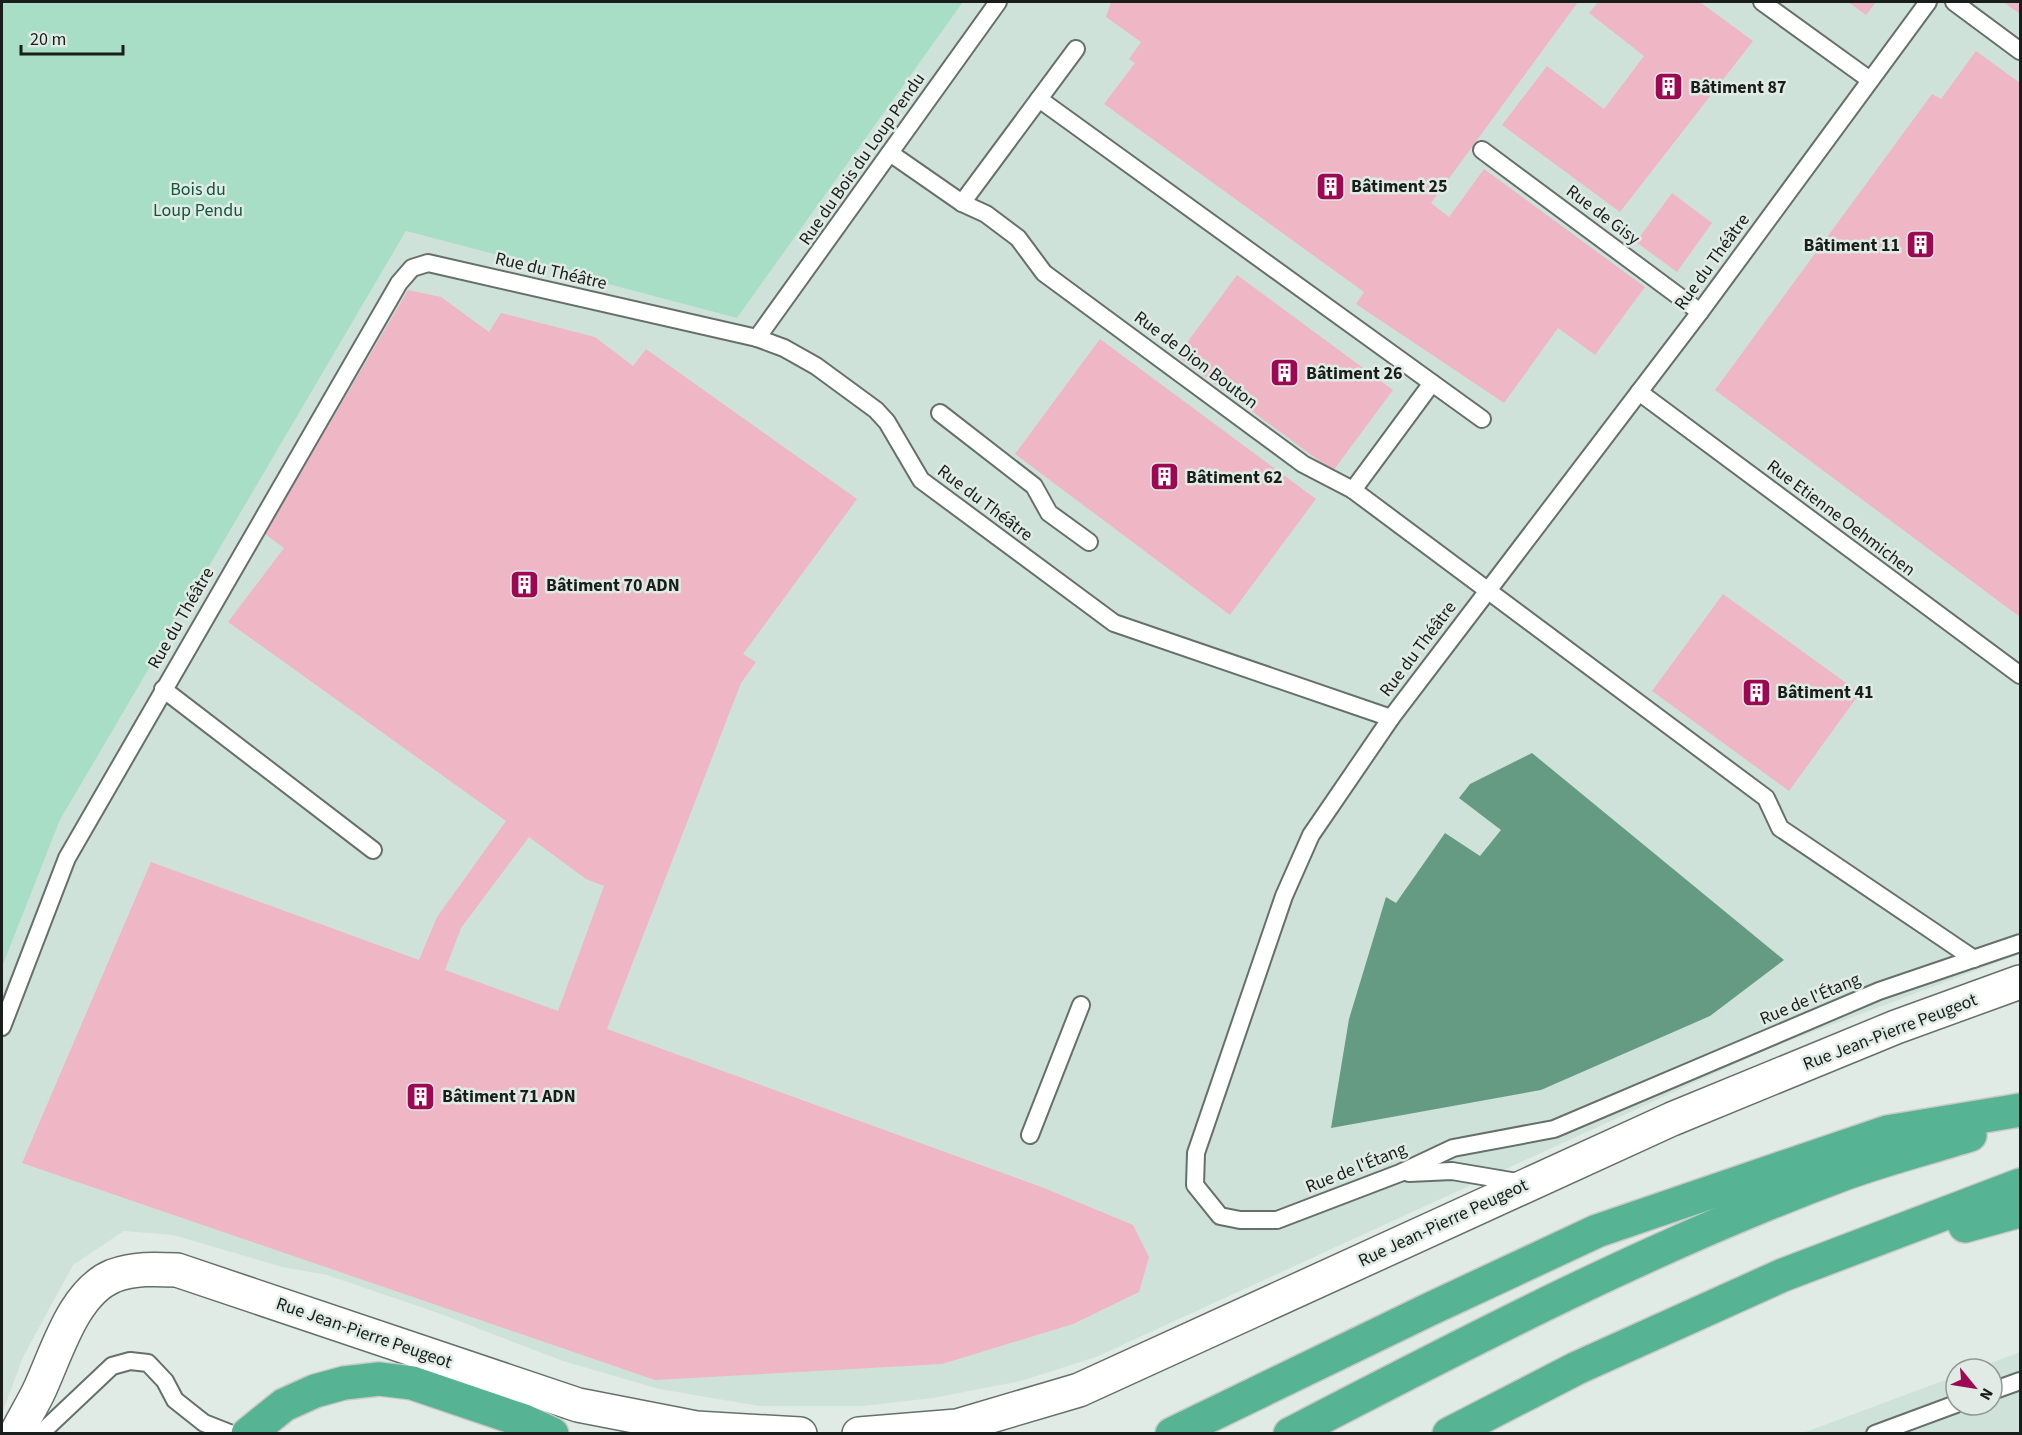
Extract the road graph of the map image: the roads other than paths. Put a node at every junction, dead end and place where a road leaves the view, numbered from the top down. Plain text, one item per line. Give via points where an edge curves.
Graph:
1 (998, 2) edge
2 (1762, 2) edge
3 (1928, 2) edge
4 (1954, 2) edge
5 (1076, 50) dead end
6 (2020, 51) edge
7 (1870, 80) junction
8 (1039, 99) junction
9 (1482, 150) dead end
10 (890, 153) junction
11 (962, 203) junction
12 (1700, 312) junction
13 (757, 338) junction
14 (1432, 383) junction
15 (1639, 392) junction
16 (940, 413) dead end
17 (1482, 419) dead end
18 (1353, 490) junction
19 (1089, 542) dead end
20 (1487, 591) junction
21 (2020, 675) edge
22 (163, 689) junction
23 (1391, 718) junction
24 (373, 850) dead end
25 (2020, 943) edge
26 (1974, 959) junction
27 (2020, 982) edge
28 (1081, 1005) dead end
29 (2, 1027) edge
30 (2020, 1110) edge
31 (2020, 1120) edge
32 (1030, 1135) dead end
33 (1400, 1173) junction
34 (1530, 1184) junction
35 (2020, 1185) edge
36 (2020, 1211) edge
37 (1783, 1275) junction
38 (2020, 1381) edge
39 (2004, 1387) edge
40 (38, 1394) junction
41 (1944, 1408) edge
42 (16, 1434) edge
43 (35, 1434) edge
44 (40, 1434) edge
45 (232, 1434) edge
46 (248, 1434) edge
47 (552, 1434) edge
48 (800, 1434) edge
49 (860, 1434) edge
50 (1172, 1434) edge
51 (1290, 1434) edge
52 (1449, 1434) edge
53 (1875, 1434) edge

1 - 10 lane, Rue du Bois du Loup Pendu
2 - 7 lane
3 - 7 lane, Rue du Théâtre
4 - 6 lane
5 - 8 lane
7 - 12 lane, Rue du Théâtre
8 - 11 lane
8 - 14 lane
9 - 12 lane, Rue de Gisy
10 - 11 lane, Rue de Dion Bouton
10 - 13 lane, Rue du Bois du Loup Pendu
11 - 18 lane, Rue de Dion Bouton via 986,214 1018,238 1044,273 1303,464
12 - 15 lane, Rue du Théâtre
13 - 22 lane, Rue du Théâtre via 429,263 412,268 399,283
13 - 23 lane, Rue du Théâtre via 816,366 876,410 921,480 1114,623
14 - 17 lane
14 - 18 lane
15 - 20 lane, Rue du Théâtre
15 - 21 lane, Rue Etienne Oehmichen
16 - 19 lane via 1034,486 1048,513
18 - 20 lane, Rue de Dion Bouton
20 - 23 lane, Rue du Théâtre
20 - 26 lane, Rue de Dion Bouton via 1766,798 1780,828
22 - 24 lane
22 - 29 lane, Rue du Théâtre via 67,858
23 - 33 lane, Rue de l'Étang via 1311,835 1284,896 1196,1153 1195,1185 1220,1216 1277,1220
25 - 26 lane, Rue de l'Étang
26 - 33 lane, Rue de l'Étang via 1879,991 1554,1129 1453,1148
27 - 34 street, Rue Jean-Pierre Peugeot via 1672,1119
28 - 32 lane
30 - 50 highway via 1887,1132 1597,1232
31 - 51 highway via 1846,1174 1723,1223 1448,1352
33 - 34 lane via 1452,1171
34 - 49 street, Rue Jean-Pierre Peugeot via 1079,1390 957,1426
35 - 37 highway
36 - 37 highway
37 - 52 highway via 1577,1368
38 - 39 lane
40 - 42 street, Rue Jean-Pierre Peugeot
40 - 43 street
40 - 48 street, Rue Jean-Pierre Peugeot via 66,1327 84,1299 111,1277 141,1268 177,1270 578,1405 696,1428
41 - 53 lane
44 - 45 lane via 111,1366 130,1361 148,1363 165,1381 175,1400 204,1423
46 - 47 highway via 284,1405 315,1391 379,1379 412,1383

